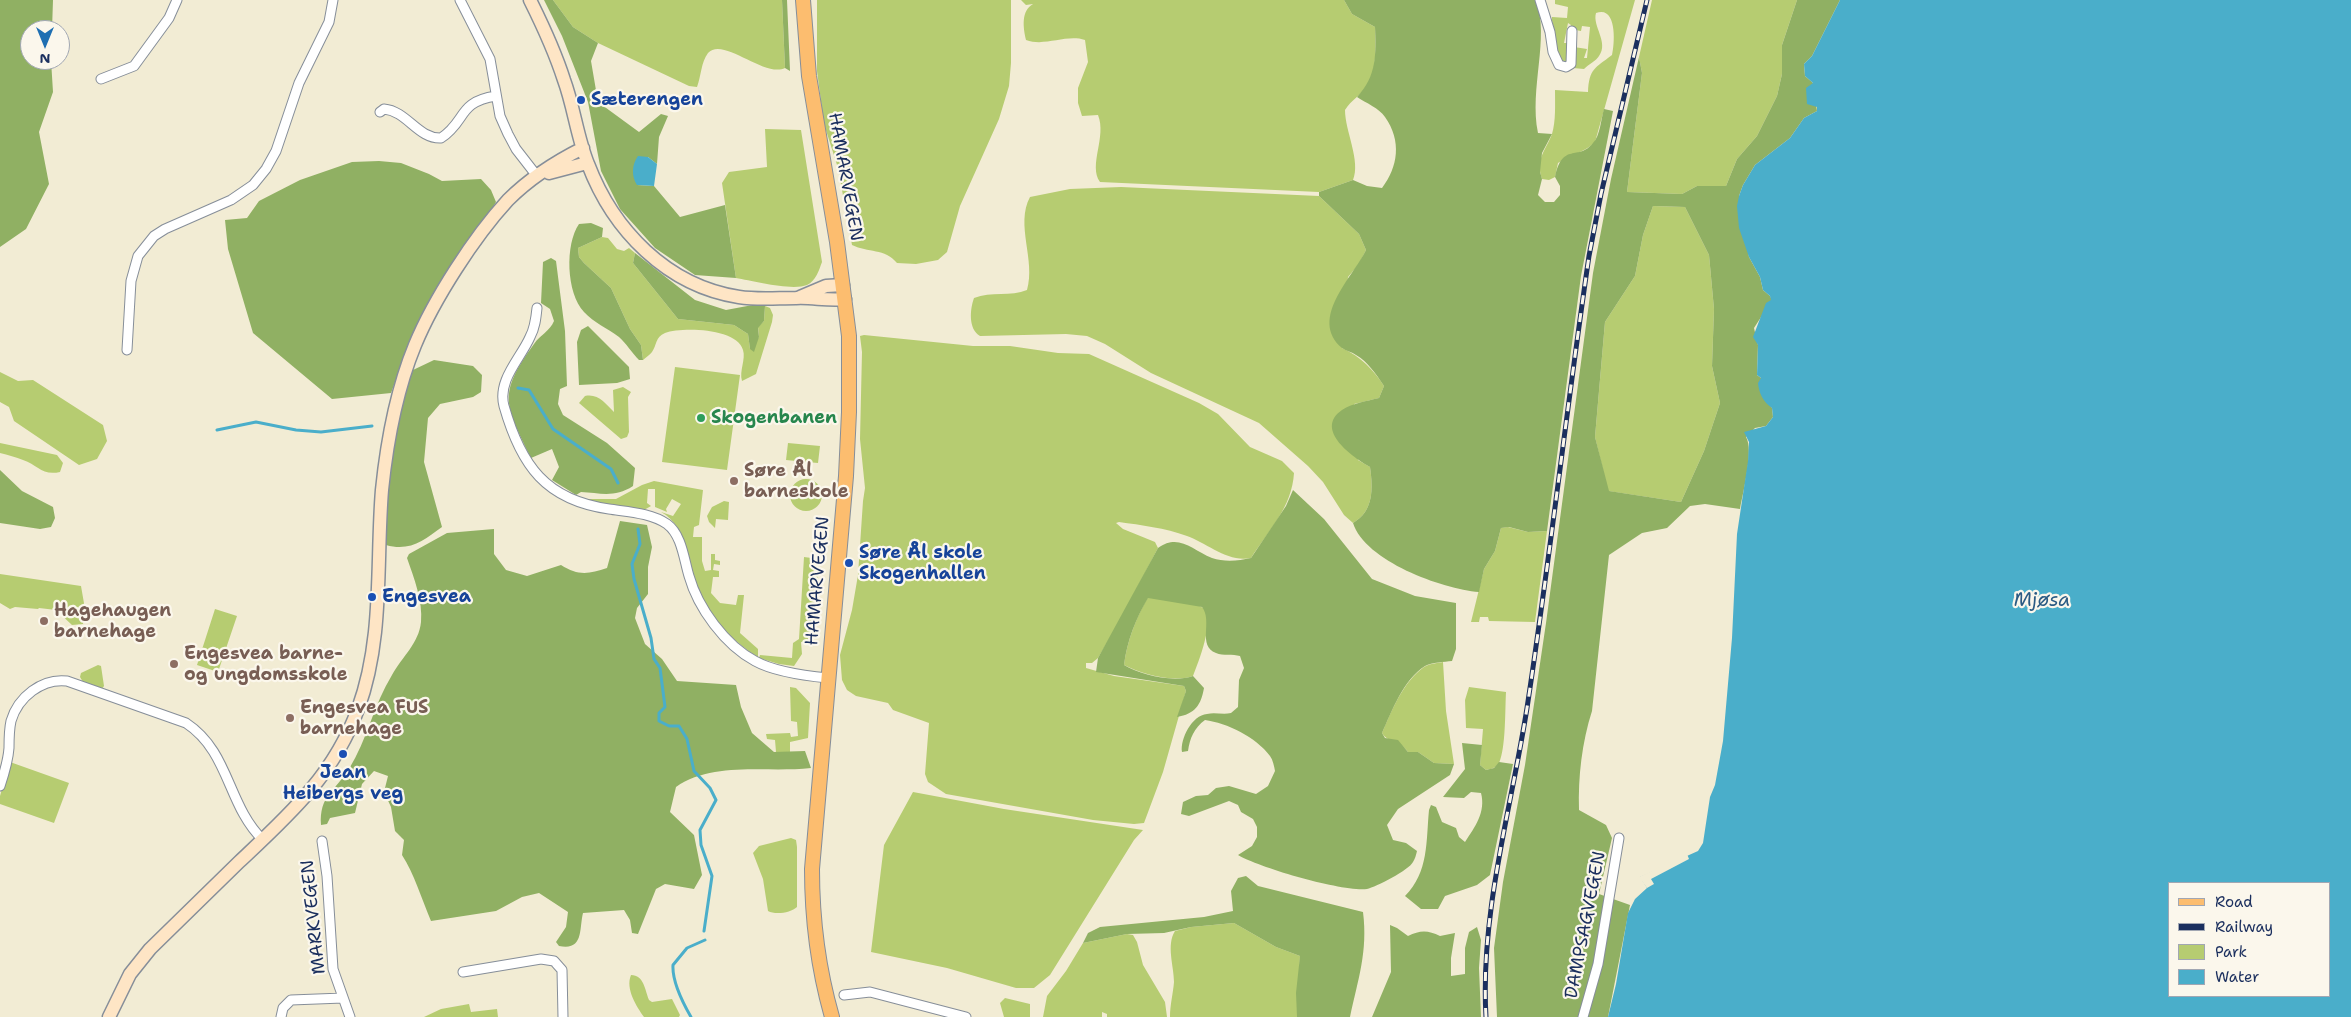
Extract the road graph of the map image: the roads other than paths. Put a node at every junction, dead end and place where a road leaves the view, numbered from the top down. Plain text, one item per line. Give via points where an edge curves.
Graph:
1 (178, 0) edge
2 (333, 0) edge
3 (460, 0) edge
4 (530, 0) edge
5 (803, 0) edge
6 (1540, 0) edge
7 (1572, 31) dead end
8 (101, 79) dead end
9 (496, 96) junction
10 (380, 112) dead end
11 (583, 148) junction
12 (588, 164) junction
13 (537, 176) junction
14 (843, 284) junction
15 (798, 298) junction
16 (845, 300) junction
17 (537, 308) dead end
18 (127, 350) dead end
19 (828, 678) junction
20 (0, 786) edge
21 (1619, 838) dead end
22 (262, 840) junction
23 (322, 841) dead end
24 (463, 972) dead end
25 (844, 995) dead end
26 (343, 998) junction
27 (109, 1017) edge
28 (281, 1017) edge
29 (350, 1017) edge
30 (563, 1017) edge
31 (832, 1017) edge
32 (966, 1017) edge
33 (1583, 1017) edge

1 - 8 street via 134,66
2 - 18 street via 329,22 299,83 276,151 266,169 253,185 231,200 154,236 138,256 131,282
3 - 9 street via 490,59
4 - 11 street via 565,81
5 - 14 main road, HAMARVEGEN via 809,76
6 - 7 street via 1553,52 1560,65 1566,67 1571,64
9 - 10 street via 473,102 441,138 426,136 391,110
9 - 13 street via 500,116 516,150
11 - 12 street
11 - 13 street
12 - 13 street
12 - 15 street via 602,198 621,225 637,244 675,274 709,290 740,297
13 - 22 street via 510,199 475,243 415,344 396,405 387,450 372,658 358,708 346,738 318,783
14 - 15 street via 826,286
14 - 16 main road, HAMARVEGEN
15 - 16 street
16 - 19 main road, HAMARVEGEN via 849,336 849,412
17 - 19 street via 531,336 509,374 503,395 507,414 532,471 578,502 655,517 668,525 677,537 698,599 746,656 768,666
19 - 31 main road, HAMARVEGEN via 812,895 821,972
20 - 22 street via 6,770 11,723 20,703 36,688 54,681 67,681 186,723 199,731 213,748 249,827
21 - 33 street, DAMPSAGVEGEN via 1598,964
22 - 27 street via 150,949 130,974
23 - 26 street, MARKVEGEN via 333,969
24 - 30 street via 548,958 562,970
25 - 32 street via 870,992
26 - 28 street via 291,1000 283,1008
26 - 29 street, MARKVEGEN

